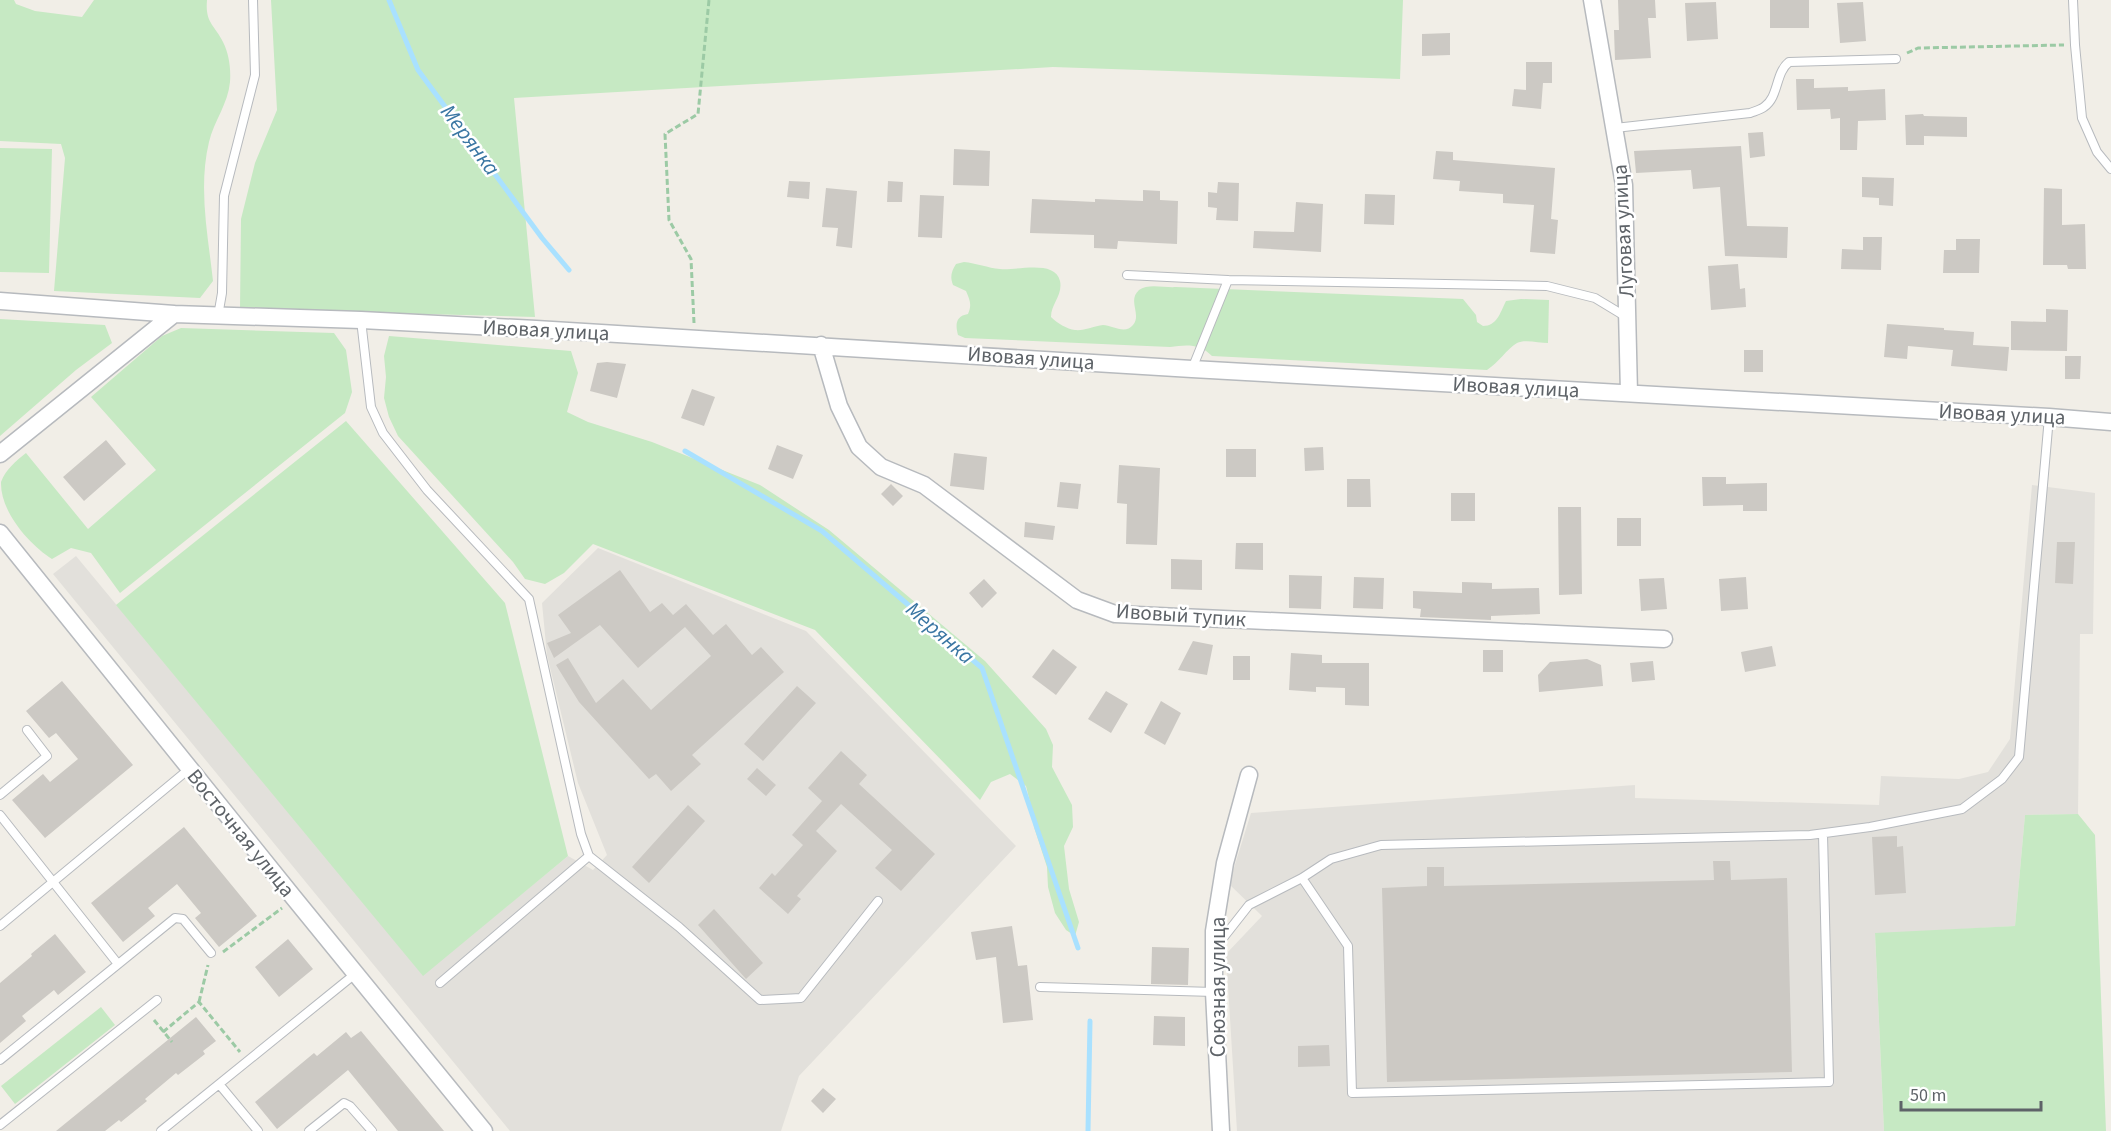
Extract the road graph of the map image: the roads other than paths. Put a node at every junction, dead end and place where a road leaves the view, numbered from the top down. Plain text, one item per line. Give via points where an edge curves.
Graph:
1 (253, 0) edge
2 (1592, 0) edge
3 (2073, 0) edge
4 (1896, 59) road end
5 (1615, 129) junction
6 (2111, 169) edge
7 (1127, 275) dead end
8 (1228, 280) junction
9 (0, 301) edge
10 (174, 314) junction
11 (218, 316) junction
12 (1628, 318) junction
13 (361, 320) junction
14 (822, 345) junction
15 (1192, 369) junction
16 (1629, 393) junction
17 (2049, 417) junction
18 (2111, 422) edge
19 (0, 454) edge
20 (0, 533) edge
21 (1664, 639) dead end
22 (27, 730) dead end
23 (189, 768) junction
24 (1249, 775) dead end
25 (0, 795) edge
26 (0, 815) edge
27 (1823, 834) junction
28 (589, 856) junction
29 (1302, 878) junction
30 (54, 882) junction
31 (878, 901) dead end
32 (0, 926) edge
33 (1214, 950) junction
34 (210, 953) road end
35 (118, 964) junction
36 (355, 974) junction
37 (440, 983) dead end
38 (1040, 987) dead end
39 (1214, 992) junction
40 (157, 1000) dead end
41 (0, 1060) edge
42 (219, 1084) junction
43 (0, 1125) edge
44 (162, 1131) edge
45 (258, 1131) edge
46 (309, 1131) edge
47 (372, 1131) edge
48 (484, 1131) edge
49 (1221, 1131) edge

1 - 11 lane via 255,75 224,196
2 - 5 street, Луговая улица
3 - 6 lane via 2082,118 2097,152
4 - 5 lane via 1789,62 1782,67 1771,100 1750,113
5 - 12 street, Луговая улица via 1624,185
7 - 8 lane
8 - 12 lane via 1547,286 1595,298
8 - 15 lane
9 - 10 street, Ивовая улица
10 - 11 street, Ивовая улица
10 - 19 street
11 - 13 street, Ивовая улица
12 - 16 street, Луговая улица
13 - 14 street, Ивовая улица
13 - 28 lane via 371,407 383,433 427,490 529,599
14 - 15 street, Ивовая улица
14 - 21 street, Ивовый тупик via 839,406 859,447 881,467 924,484 1077,600 1115,614
15 - 16 street, Ивовая улица
16 - 17 street, Ивовая улица
17 - 18 street, Ивовая улица
17 - 27 lane via 2019,757 2002,778 1962,809
20 - 23 street, Восточная улица
22 - 25 lane via 47,756
23 - 30 lane
23 - 36 street, Восточная улица
24 - 33 street, Союзная улица via 1225,863
26 - 30 lane
27 - 29 lane via 1381,845 1331,859
27 - 29 lane via 1829,1082 1352,1093 1348,946
28 - 31 lane via 679,927 760,1000 801,998
28 - 37 lane
29 - 33 lane via 1250,905
30 - 32 lane
30 - 35 lane
33 - 39 street, Союзная улица
34 - 35 lane via 178,917
35 - 41 lane
36 - 42 lane
36 - 48 street, Восточная улица
38 - 39 lane
39 - 49 street, Союзная улица
40 - 43 lane
42 - 44 lane
42 - 45 lane
46 - 47 lane via 344,1103

